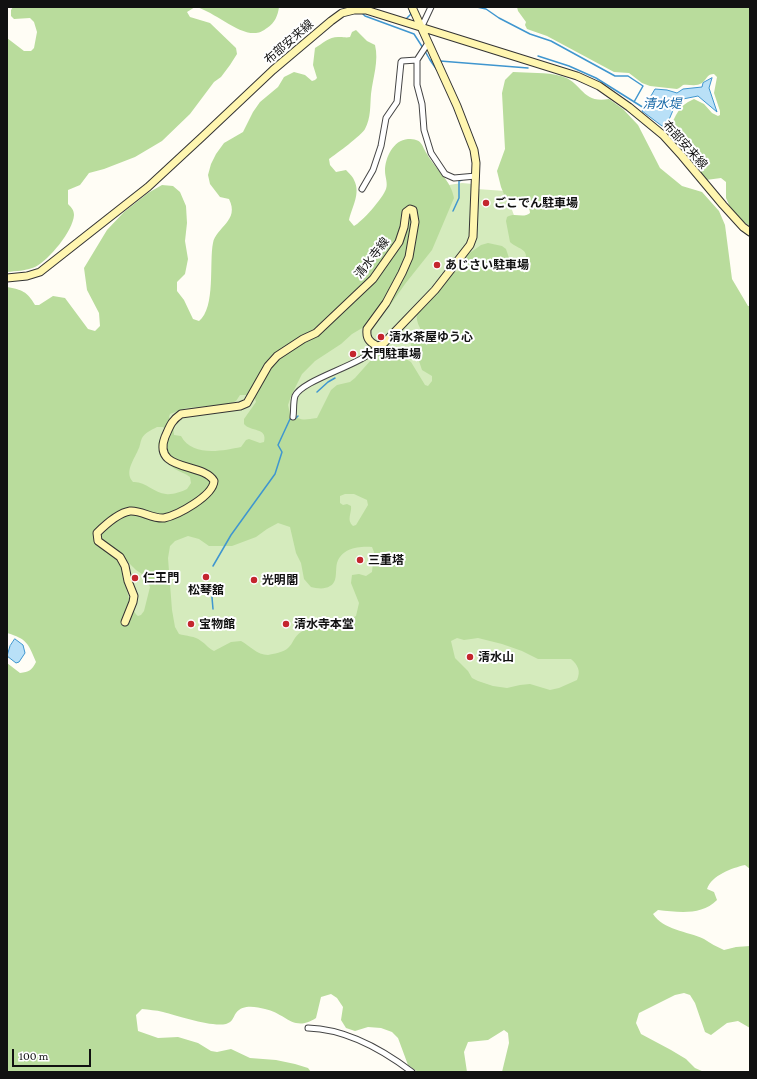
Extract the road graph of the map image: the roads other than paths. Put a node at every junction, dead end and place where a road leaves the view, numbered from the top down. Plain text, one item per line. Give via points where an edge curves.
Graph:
1 (412, 7) edge
2 (431, 7) edge
3 (365, 8) edge
4 (421, 27) junction
5 (428, 43) junction
6 (417, 60) junction
7 (476, 176) junction
8 (362, 189) dead end
9 (750, 232) edge
10 (7, 278) edge
11 (379, 346) junction
12 (293, 418) dead end
13 (126, 622) dead end
14 (308, 1028) dead end
15 (412, 1072) edge

1 - 4 main road
2 - 4 street
3 - 4 main road, 布部安来線
3 - 10 main road, 布部安来線 via 342,13 331,21 273,70 148,187 40,272
4 - 5 main road
4 - 9 main road, 布部安来線 via 577,76 599,86 663,135 723,205
5 - 6 street
5 - 7 main road via 469,135 474,150
6 - 7 street via 417,85 422,104 424,130 431,153 445,174 454,178
6 - 8 street via 400,62 397,102 386,118 382,146
7 - 11 main road via 475,228 470,245 435,290
11 - 12 street via 365,358 298,391
11 - 13 main road, 清水寺線 via 370,342 367,329 386,303 409,257 415,222 413,210 410,209 406,212 399,242 373,279 316,333 277,356 268,366 247,403 181,414 173,419 163,443 167,458 173,463 209,475 214,484 211,491 174,514 164,518 128,512 105,525 97,533 98,541 120,557 134,592 134,600
14 - 15 street via 349,1036 392,1057

